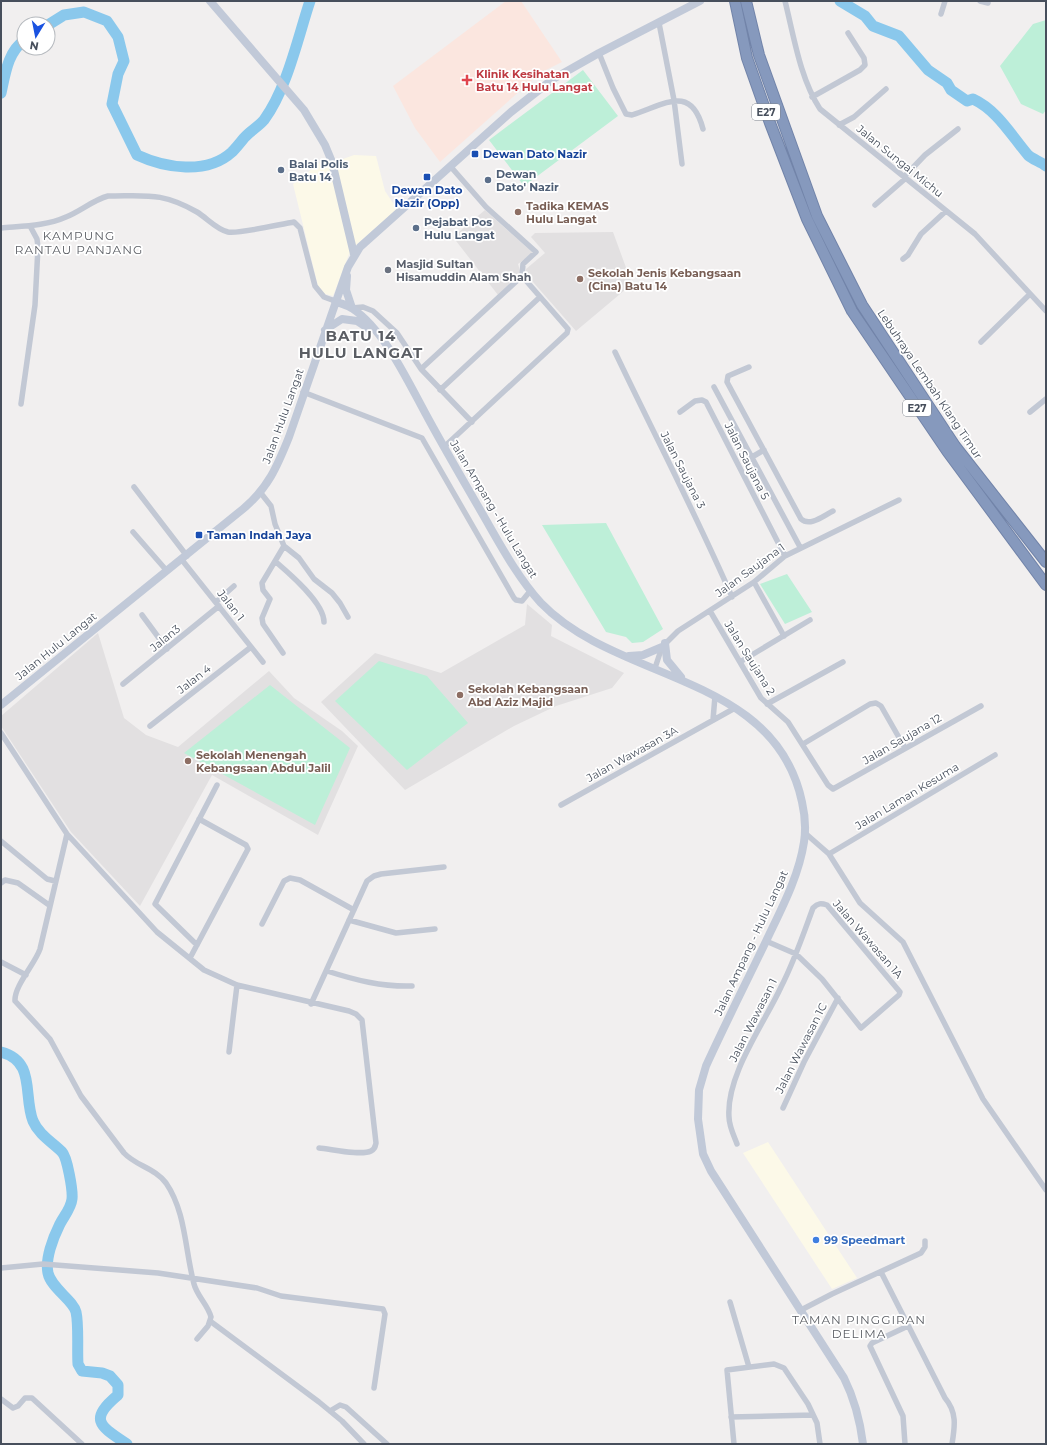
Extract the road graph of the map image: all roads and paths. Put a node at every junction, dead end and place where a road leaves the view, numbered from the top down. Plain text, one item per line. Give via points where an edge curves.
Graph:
1 (210, 1) edge
2 (700, 1) edge
3 (735, 1) edge
4 (746, 1) edge
5 (785, 1) edge
6 (945, 1) edge
7 (980, 1) edge
8 (988, 3) dead end
9 (941, 14) dead end
10 (659, 23) junction
11 (848, 33) dead end
12 (599, 53) junction
13 (886, 89) dead end
14 (812, 97) junction
15 (674, 100) junction
16 (839, 125) junction
17 (958, 129) dead end
18 (704, 130) dead end
19 (682, 164) dead end
20 (451, 167) junction
21 (905, 178) junction
22 (875, 205) dead end
23 (946, 211) junction
24 (30, 226) junction
25 (1, 228) edge
26 (354, 254) junction
27 (903, 259) dead end
28 (522, 276) junction
29 (1030, 294) junction
30 (540, 297) junction
31 (335, 301) junction
32 (352, 308) junction
33 (1046, 310) edge
34 (325, 330) junction
35 (378, 335) junction
36 (981, 342) dead end
37 (615, 352) dead end
38 (749, 367) dead end
39 (421, 369) junction
40 (714, 387) dead end
41 (440, 390) junction
42 (303, 392) junction
43 (1046, 399) edge
44 (20, 404) dead end
45 (680, 412) dead end
46 (1030, 412) dead end
47 (472, 422) junction
48 (444, 447) junction
49 (764, 450) junction
50 (752, 457) junction
51 (134, 487) dead end
52 (260, 492) junction
53 (900, 500) dead end
54 (833, 511) dead end
55 (133, 532) dead end
56 (284, 546) junction
57 (800, 547) junction
58 (785, 556) junction
59 (185, 558) junction
60 (276, 562) junction
61 (1046, 562) edge
62 (167, 571) junction
63 (754, 582) junction
64 (1046, 585) edge
65 (234, 586) dead end
66 (531, 590) junction
67 (732, 597) junction
68 (217, 604) junction
69 (710, 611) junction
70 (142, 615) dead end
71 (348, 617) dead end
72 (810, 620) dead end
73 (324, 622) dead end
74 (784, 636) junction
75 (663, 645) junction
76 (251, 647) junction
77 (167, 648) junction
78 (283, 653) dead end
79 (626, 656) junction
80 (263, 662) dead end
81 (740, 662) junction
82 (843, 662) dead end
83 (655, 668) junction
84 (686, 682) junction
85 (122, 684) dead end
86 (715, 696) junction
87 (2, 703) edge
88 (767, 704) junction
89 (981, 706) dead end
90 (735, 708) junction
91 (713, 720) junction
92 (150, 726) dead end
93 (1, 733) edge
94 (803, 744) junction
95 (905, 748) junction
96 (995, 755) dead end
97 (217, 785) dead end
98 (833, 789) joint
99 (561, 805) dead end
100 (199, 819) junction
101 (67, 834) junction
102 (805, 834) junction
103 (1, 841) edge
104 (829, 854) junction
105 (444, 867) dead end
106 (55, 881) junction
107 (1, 883) edge
108 (49, 905) junction
109 (813, 908) joint
110 (354, 910) junction
111 (349, 920) junction
112 (262, 924) dead end
113 (435, 930) dead end
114 (766, 941) junction
115 (197, 945) junction
116 (796, 954) junction
117 (190, 958) junction
118 (1, 962) edge
119 (327, 971) junction
120 (26, 975) junction
121 (237, 985) junction
122 (412, 986) dead end
123 (838, 998) junction
124 (311, 1004) junction
125 (229, 1052) dead end
126 (782, 1108) dead end
127 (736, 1144) dead end
128 (319, 1148) dead end
129 (1046, 1190) edge
130 (925, 1241) dead end
131 (1, 1268) edge
132 (881, 1272) junction
133 (193, 1279) junction
134 (730, 1302) dead end
135 (801, 1310) junction
136 (210, 1321) junction
137 (908, 1326) junction
138 (197, 1339) dead end
139 (749, 1367) junction
140 (374, 1388) dead end
141 (1, 1399) edge
142 (330, 1411) junction
143 (813, 1415) junction
144 (730, 1417) junction
145 (82, 1444) edge
146 (364, 1444) edge
147 (387, 1444) edge
148 (734, 1444) edge
149 (820, 1444) edge
150 (864, 1444) edge
151 (905, 1444) edge
152 (952, 1444) edge

1 - 26 street via 304,110 325,145 332,162
2 - 10 street, Jalan Hulu Langat
3 - 64 highway, Lebuhraya Lembah Klang Timur / E27 via 747,58 807,219 852,311 947,452
4 - 61 highway, Lebuhraya Lembah Klang Timur / E27 via 759,55 817,216 862,305 955,446
5 - 14 street, Jalan Sungai Michu
6 - 9 street
7 - 8 street
10 - 12 street, Jalan Hulu Langat
10 - 15 street
11 - 14 street via 864,58 865,65
12 - 15 street via 626,114 632,115
12 - 20 street, Jalan Hulu Langat via 553,79 511,112
13 - 16 street via 854,117
14 - 16 street, Jalan Sungai Michu via 820,109
15 - 18 street via 690,103 696,110
15 - 19 street
16 - 21 street, Jalan Sungai Michu
17 - 21 street via 926,155
20 - 26 street, Jalan Hulu Langat via 364,242
20 - 28 street via 486,207 536,252 523,264
21 - 22 street
21 - 23 street, Jalan Sungai Michu
23 - 27 street via 921,234
23 - 29 street, Jalan Sungai Michu via 975,234
24 - 25 street
24 - 31 street via 67,217 102,198 152,195 169,198 196,211 228,232 294,222 300,228 315,286 324,297
24 - 44 street via 37,239 38,248 35,305
26 - 31 street, Jalan Hulu Langat
26 - 32 street via 346,278 346,290
28 - 30 street
28 - 39 street
29 - 33 street, Jalan Sungai Michu
29 - 36 street
30 - 41 street
30 - 47 street via 568,327 567,333
31 - 32 street, Jalan Ampang - Hulu Langat
31 - 34 street, Jalan Hulu Langat
32 - 35 street, Jalan Ampang - Hulu Langat
32 - 39 street via 368,308 381,318 397,333
34 - 35 street via 342,318 357,321
34 - 42 street, Jalan Hulu Langat
35 - 48 street, Jalan Ampang - Hulu Langat via 399,366
37 - 67 street, Jalan Saujana 3 via 707,539
38 - 49 street via 728,376 727,382
39 - 41 street
40 - 50 street, Jalan Saujana 5
41 - 47 street
42 - 52 street, Jalan Hulu Langat via 280,460 269,482
42 - 66 street via 422,438 514,598 522,600
43 - 46 street
45 - 58 street, Jalan Saujana 5 via 695,401 706,402
47 - 48 street
48 - 66 street, Jalan Ampang - Hulu Langat via 501,545
49 - 50 street
49 - 54 street via 805,522 810,523
50 - 57 street, Jalan Saujana 5
51 - 59 street, Jalan 1
52 - 56 street via 271,506
52 - 59 street, Jalan Hulu Langat
53 - 57 street, Jalan Saujana 1
55 - 62 street
56 - 60 street
56 - 71 street via 299,558 314,579 332,593
57 - 58 street, Jalan Saujana 1
58 - 63 street, Jalan Saujana 1
59 - 62 street, Jalan Hulu Langat
59 - 68 street, Jalan 1
60 - 73 street via 318,606
60 - 78 street via 262,583 263,590 270,599 262,620
62 - 87 street, Jalan Hulu Langat
63 - 67 street, Jalan Saujana 1
63 - 74 street
65 - 68 street, Jalan3
66 - 79 street, Jalan Ampang - Hulu Langat via 564,623
67 - 69 street, Jalan Saujana 1
68 - 76 street, Jalan 1
68 - 77 street, Jalan3
69 - 75 street, Jalan Saujana 1 via 678,631
69 - 81 street, Jalan Saujana 2
70 - 77 street
72 - 74 street
74 - 81 street
75 - 79 street via 643,656
75 - 83 street
75 - 84 street via 667,660
76 - 80 street, Jalan 1
76 - 92 street, Jalan 4
77 - 85 street, Jalan3
79 - 83 street, Jalan Ampang - Hulu Langat
81 - 88 street, Jalan Saujana 2
82 - 88 street
83 - 84 street, Jalan Ampang - Hulu Langat
84 - 86 street, Jalan Ampang - Hulu Langat
86 - 90 street, Jalan Ampang - Hulu Langat
86 - 91 street
88 - 94 street, Jalan Saujana 2 via 788,722
89 - 95 street, Jalan Saujana 12
90 - 91 street, Jalan Wawasan 3A
90 - 102 street, Jalan Ampang - Hulu Langat via 770,738 788,763 802,800
91 - 99 street, Jalan Wawasan 3A
93 - 101 street
94 - 95 street via 870,704 876,703 881,706
94 - 98 street, Jalan Saujana 2
95 - 98 street, Jalan Saujana 12
96 - 104 street, Jalan Laman Kesuma
97 - 100 street
100 - 115 street via 155,905
100 - 115 street via 246,845 248,850
101 - 106 street
101 - 117 street via 157,932
102 - 104 street
102 - 114 street, Jalan Ampang - Hulu Langat via 797,870
103 - 106 street via 47,879
104 - 129 street via 860,903 903,942 983,1099
105 - 110 street via 374,876 367,881
106 - 108 street
107 - 108 street via 5,880 18,884
108 - 120 street via 40,948
109 - 116 street, Jalan Wawasan 1
109 - 123 street, Jalan Wawasan 1A via 822,903 827,905 900,992 900,995 860,1028
110 - 111 street
110 - 112 street via 300,880 290,878 284,881
111 - 113 street via 396,933
111 - 119 street
114 - 116 street
114 - 135 street, Jalan Ampang - Hulu Langat via 706,1066 699,1090 699,1134 703,1154 714,1177
115 - 117 street
116 - 123 street
116 - 127 street, Jalan Wawasan 1 via 754,1036 734,1087 729,1118
117 - 121 street via 204,970
118 - 120 street
119 - 122 street via 393,987
119 - 124 street
120 - 133 street via 16,991 17,1004 50,1039 81,1096 124,1153 155,1172 174,1197
121 - 124 street
121 - 125 street
123 - 126 street, Jalan Wawasan 1C
124 - 128 street via 349,1011 362,1020 376,1143 370,1152 362,1153
130 - 132 street via 921,1253
131 - 133 street via 54,1264
132 - 135 street
132 - 137 street
133 - 136 street via 198,1294 210,1313
133 - 140 street via 257,1288 281,1296 383,1309 385,1314
134 - 139 street
135 - 150 street, Jalan Ampang - Hulu Langat via 832,1357 853,1397
136 - 138 street
136 - 142 street
137 - 151 street via 870,1346 903,1416
137 - 152 street via 945,1398 952,1406 955,1418
139 - 143 street via 774,1364 784,1368
139 - 144 street via 727,1370
141 - 145 street via 13,1408 25,1398 32,1398
142 - 146 street
142 - 147 street via 340,1405 346,1407
143 - 144 street
143 - 149 street via 818,1423
144 - 148 street

